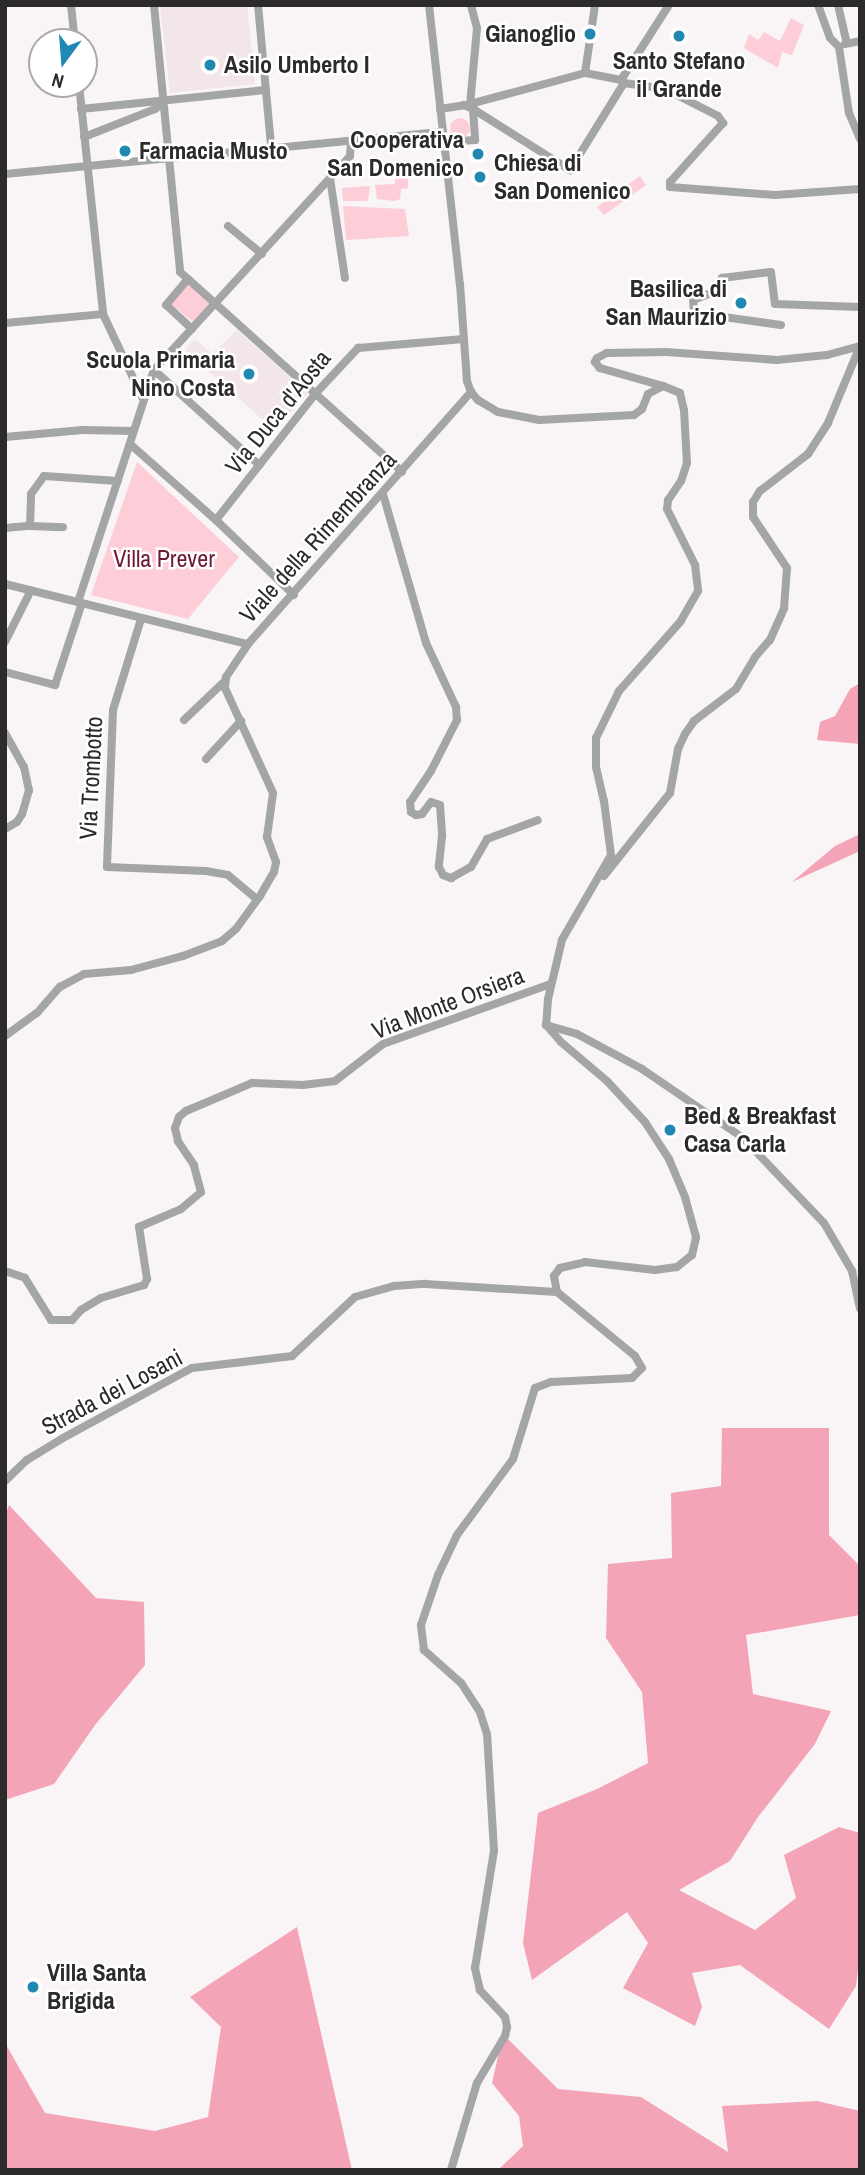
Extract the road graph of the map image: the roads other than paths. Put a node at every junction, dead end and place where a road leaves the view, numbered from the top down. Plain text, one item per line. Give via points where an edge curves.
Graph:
1 (71, 5) edge
2 (154, 5) edge
3 (258, 5) edge
4 (429, 5) edge
5 (471, 5) edge
6 (595, 5) edge
7 (669, 5) edge
8 (818, 5) edge
9 (838, 5) edge
10 (73, 28) edge
11 (860, 41) edge
12 (843, 45) junction
13 (585, 73) junction
14 (622, 82) junction
15 (266, 90) junction
16 (80, 98) edge
17 (163, 102) junction
18 (471, 107) junction
19 (81, 109) junction
20 (440, 109) junction
21 (443, 132) junction
22 (84, 137) junction
23 (860, 139) edge
24 (351, 141) junction
25 (445, 145) junction
26 (271, 146) junction
27 (168, 157) junction
28 (85, 167) junction
29 (5, 174) edge
30 (330, 178) junction
31 (860, 188) edge
32 (228, 226) dead end
33 (261, 254) junction
34 (345, 278) dead end
35 (188, 279) junction
36 (217, 303) junction
37 (860, 307) edge
38 (103, 314) junction
39 (5, 323) edge
40 (781, 325) dead end
41 (192, 330) junction
42 (464, 339) junction
43 (860, 346) edge
44 (154, 370) junction
45 (663, 386) junction
46 (471, 391) junction
47 (316, 393) junction
48 (142, 397) junction
49 (134, 431) junction
50 (5, 438) edge
51 (130, 444) junction
52 (259, 465) junction
53 (402, 472) junction
54 (118, 481) junction
55 (383, 494) junction
56 (216, 520) junction
57 (30, 526) junction
58 (63, 527) dead end
59 (5, 528) edge
60 (5, 584) edge
61 (31, 590) junction
62 (294, 595) junction
63 (80, 603) junction
64 (141, 619) junction
65 (5, 642) edge
66 (248, 644) junction
67 (5, 672) edge
68 (225, 681) junction
69 (184, 720) dead end
70 (241, 721) junction
71 (5, 733) edge
72 (206, 759) dead end
73 (538, 820) dead end
74 (5, 829) edge
75 (596, 884) junction
76 (257, 900) junction
77 (551, 984) junction
78 (546, 1025) junction
79 (5, 1037) edge
80 (5, 1271) edge
81 (557, 1292) junction
82 (860, 1308) edge
83 (5, 1481) edge
84 (451, 2170) edge

1 - 10 street
2 - 17 street
3 - 15 street
4 - 20 street
5 - 18 street via 477,28
6 - 13 street
7 - 14 street
8 - 12 street via 830,38
9 - 12 street
11 - 12 street
12 - 23 street via 849,113
13 - 14 street
13 - 18 street
14 - 18 street via 570,170
14 - 31 street via 665,89 718,116 723,123 670,187 775,195
15 - 17 street
15 - 26 street
16 - 19 street
17 - 19 street
17 - 22 street
17 - 27 street
18 - 20 street
18 - 25 street via 475,140
19 - 22 street
20 - 21 street
21 - 24 street
21 - 25 street
22 - 28 street
24 - 26 street
24 - 30 street via 352,152
25 - 42 street
26 - 27 street
27 - 28 street
27 - 35 street via 180,271
28 - 29 street
28 - 38 street
30 - 33 street
30 - 34 street
32 - 33 street
33 - 36 street
35 - 36 street
35 - 41 street via 166,305
36 - 41 street
36 - 47 street
37 - 40 street via 775,304 771,272 722,278 711,293 693,300 694,313
38 - 39 street
38 - 48 street
41 - 44 street
42 - 46 street
42 - 47 street, Via Duca d'Aosta via 362,346
43 - 45 street via 777,360 666,352 607,353 595,362 600,368
43 - 75 street via 828,423 808,454 760,491 753,502 753,517 787,568 784,608 771,640 736,689 694,721 678,749 670,793
44 - 48 street
44 - 52 street
45 - 46 street via 648,394 634,415 554,421 498,412
45 - 75 street via 680,393 682,399 687,463 667,509 695,565 698,591 681,621 619,691 596,738 596,767 611,841 611,855
46 - 53 street, Viale della Rimembranza
47 - 52 street, Via Duca d'Aosta
47 - 53 street
48 - 49 street
49 - 50 street via 83,430
49 - 51 street
51 - 54 street
51 - 56 street
52 - 56 street, Via Duca d'Aosta
53 - 55 street, Viale della Rimembranza
54 - 57 street via 44,476 31,494
54 - 63 street
55 - 62 street, Viale della Rimembranza
55 - 73 street via 426,643 456,707 457,720 410,802 411,812 416,816 431,802 440,805 439,867 451,878 471,867 487,839
56 - 62 street
57 - 58 street
57 - 59 street
60 - 61 street, Viale della Rimembranza
61 - 63 street, Viale della Rimembranza
61 - 65 street
62 - 66 street, Viale della Rimembranza
63 - 64 street, Viale della Rimembranza
63 - 67 street via 55,685
64 - 66 street, Viale della Rimembranza
64 - 76 street, Via Trombotto via 113,715 107,867 228,875
66 - 68 street
68 - 69 street
68 - 70 street
70 - 72 street
70 - 76 street via 273,793 267,837 276,862
71 - 74 street via 24,767 29,790 22,814
75 - 77 street via 567,929
76 - 79 street via 222,941 131,970 85,974 60,987 37,1013
77 - 78 street
77 - 80 street, Via Monte Orsiera via 383,1044 335,1081 263,1082 186,1111 175,1128 194,1165 201,1192 181,1209 139,1227 147,1279 144,1285 101,1298 72,1320 51,1320 25,1278
78 - 81 street via 607,1080 652,1131 685,1197 696,1237 692,1255 677,1267 573,1264 554,1276
78 - 82 street via 577,1034 642,1069 743,1138 811,1207 833,1237 852,1271
81 - 83 street, Strada dei Losani via 425,1284 394,1286 355,1297 292,1356 192,1368 63,1438 27,1460
81 - 84 street via 635,1356 642,1368 632,1378 551,1382 535,1388 513,1459 457,1535 421,1625 424,1650 466,1689 487,1734 494,1851 475,1968 480,1990 505,2017 507,2027 472,2097

